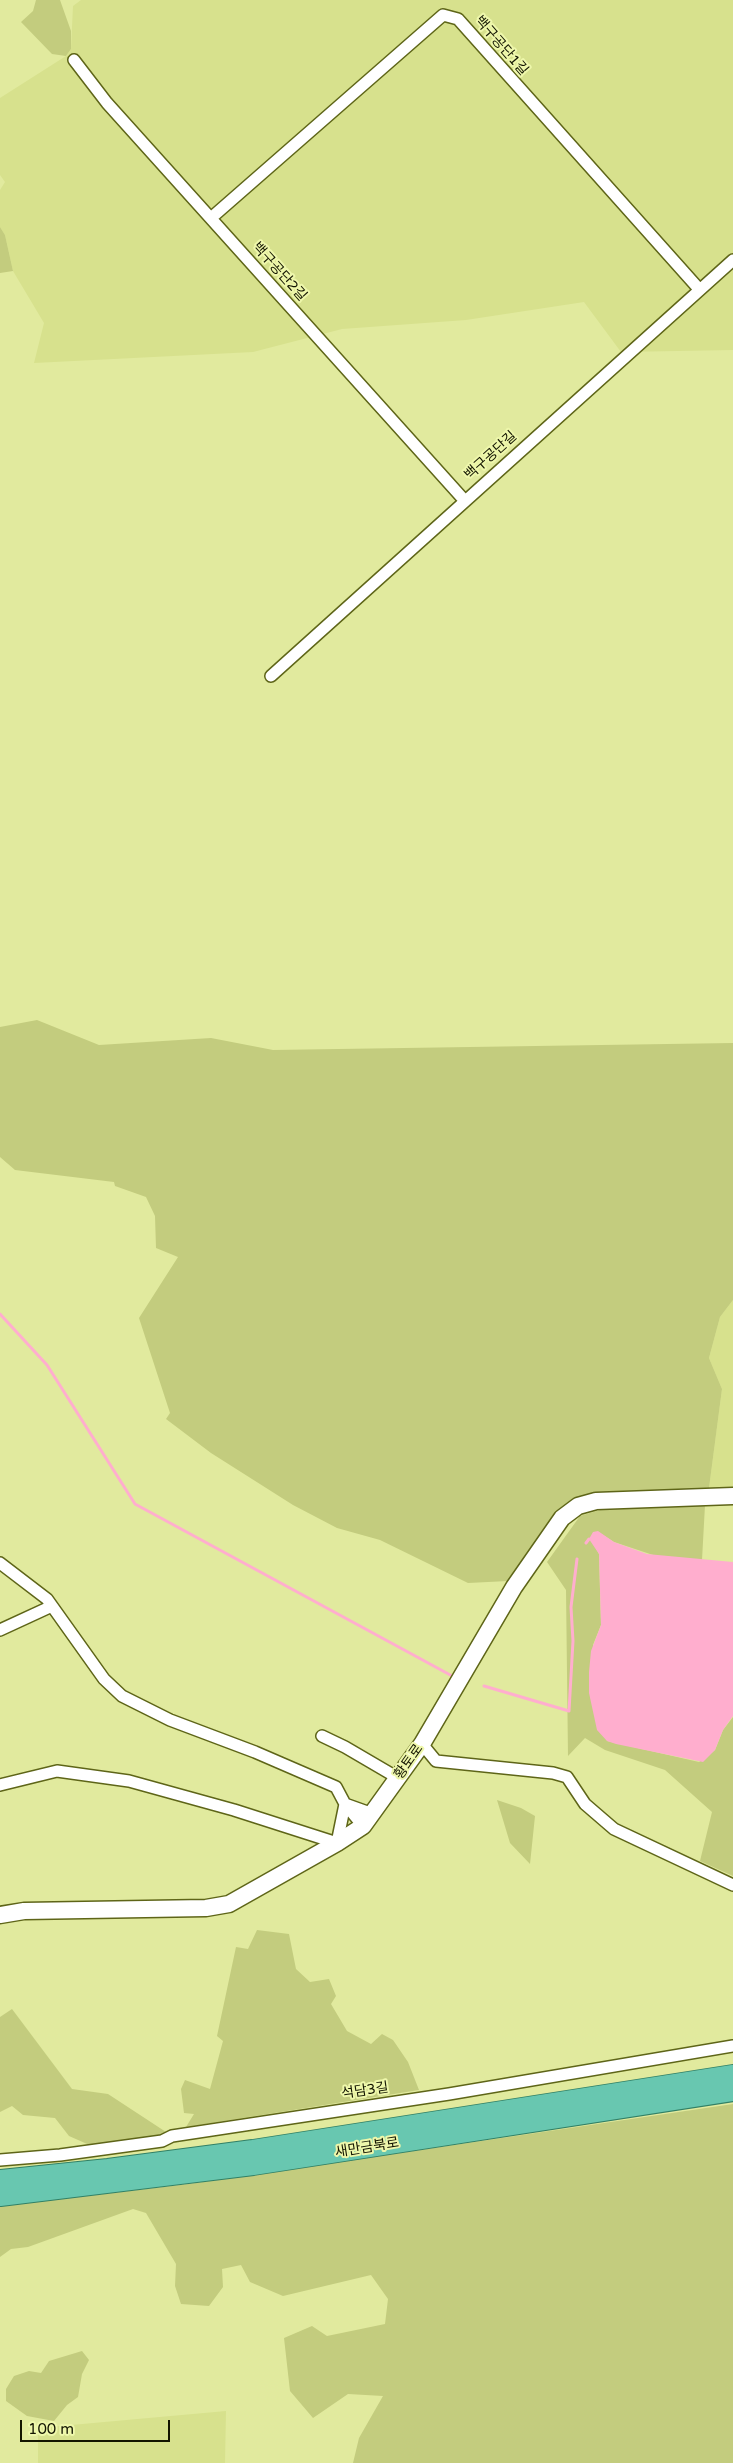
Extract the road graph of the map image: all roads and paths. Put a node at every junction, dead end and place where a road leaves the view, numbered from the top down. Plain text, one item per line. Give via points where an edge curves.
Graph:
1 (74, 60) dead end
2 (211, 218) junction
3 (733, 260) edge
4 (699, 289) junction
5 (465, 501) junction
6 (271, 676) dead end
7 (733, 1496) edge
8 (0, 1563) edge
9 (52, 1606) junction
10 (0, 1630) edge
11 (322, 1736) dead end
12 (422, 1744) junction
13 (398, 1778) junction
14 (0, 1785) edge
15 (345, 1804) junction
16 (368, 1820) junction
17 (337, 1843) junction
18 (733, 1884) edge
19 (0, 1915) edge
20 (733, 2046) edge
21 (733, 2075) edge
22 (733, 2091) edge
23 (0, 2160) edge
24 (0, 2180) edge
25 (0, 2196) edge

1 - 2 street, 백구공단2길 via 107,103
2 - 4 street, 백구공단1길 via 443,15 458,19
2 - 5 street, 백구공단2길
3 - 4 street, 백구공단길
4 - 5 street, 백구공단길
5 - 6 street, 백구공단길
7 - 12 main road, 황토로 via 596,1502 578,1506 562,1518 514,1587
8 - 9 street
9 - 10 street
9 - 15 street via 104,1679 122,1696 170,1720 256,1752 336,1787
11 - 13 street
12 - 13 main road, 황토로
12 - 18 street via 436,1761 567,1777 585,1804 614,1829
13 - 16 main road, 황토로
14 - 17 street via 57,1771 129,1781
15 - 16 street
15 - 17 street
16 - 17 main road, 황토로
17 - 19 main road, 황토로 via 229,1904 206,1908 24,1911
20 - 23 street, 석담3길 via 172,2136 162,2141
21 - 24 highway, 새만금북로 via 253,2150
22 - 25 highway, 새만금북로 via 253,2165

